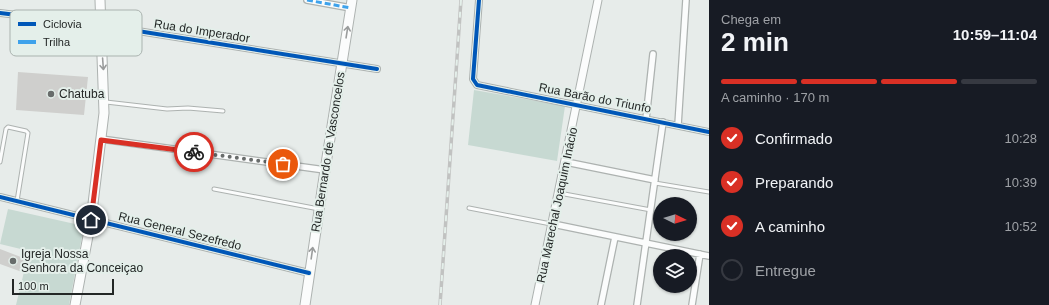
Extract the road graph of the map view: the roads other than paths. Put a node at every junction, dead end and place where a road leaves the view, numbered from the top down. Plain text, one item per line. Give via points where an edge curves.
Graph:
1 (307, 0) edge
2 (479, 0) edge
3 (598, 0) edge
4 (686, 0) edge
5 (352, 4) edge
6 (0, 13) edge
7 (10, 14) edge
8 (142, 32) edge
9 (653, 54) dead end
10 (102, 56) edge
11 (342, 64) junction
12 (377, 69) dead end
13 (104, 102) junction
14 (578, 105) junction
15 (223, 111) dead end
16 (646, 119) junction
17 (663, 122) junction
18 (678, 125) junction
19 (709, 132) edge
20 (101, 140) junction
21 (0, 162) edge
22 (566, 162) junction
23 (325, 170) junction
24 (655, 182) junction
25 (214, 189) dead end
26 (709, 192) edge
27 (559, 193) junction
28 (0, 197) edge
29 (18, 201) junction
30 (470, 208) dead end
31 (319, 209) junction
32 (651, 210) junction
33 (91, 220) junction
34 (553, 224) junction
35 (615, 237) junction
36 (646, 243) junction
37 (700, 254) junction
38 (709, 256) edge
39 (309, 273) junction
40 (75, 305) edge
41 (305, 305) edge
42 (536, 305) edge
43 (601, 305) edge
44 (637, 305) edge
45 (692, 305) edge

1 - 5 street
2 - 14 street, Rua Barão do Triunfo via 473,79 477,85
3 - 14 street, Rua Marechal Joaquim Inácio
4 - 18 street
11 -> 5 main road, Rua Bernardo de Vasconcelos
6 - 7 street, Rua do Imperador
8 - 11 street, Rua do Imperador
9 - 16 street
10 -> 13 main road
11 - 12 street, Rua do Imperador
11 - 23 main road, Rua Bernardo de Vasconcelos
13 - 15 lane via 166,109
13 - 20 main road
14 - 16 street, Rua Barão do Triunfo
14 - 22 street, Rua Marechal Joaquim Inácio
16 - 17 street, Rua Barão do Triunfo
17 - 18 street, Rua Barão do Triunfo
17 - 24 street
18 - 19 street, Rua Barão do Triunfo
20 - 23 street
20 - 33 main road
21 - 29 lane via 6,129 8,127 26,130 28,133
22 - 24 street
22 - 27 street, Rua Marechal Joaquim Inácio
23 - 31 main road, Rua Bernardo de Vasconcelos
24 - 26 lane
24 - 32 street
25 - 31 lane
27 - 32 lane
27 - 34 street, Rua Marechal Joaquim Inácio
28 - 29 street, Rua General Sezefredo
29 - 33 street, Rua General Sezefredo
30 - 34 lane
39 -> 31 main road, Rua Bernardo de Vasconcelos
32 - 36 street
33 - 39 street, Rua General Sezefredo
33 - 40 main road
34 - 35 street
34 - 42 street, Rua Marechal Joaquim Inácio
35 - 36 street
35 - 43 street
36 - 37 street
36 - 44 street
37 - 38 street
37 - 45 street
39 - 41 main road, Rua Bernardo de Vasconcelos

